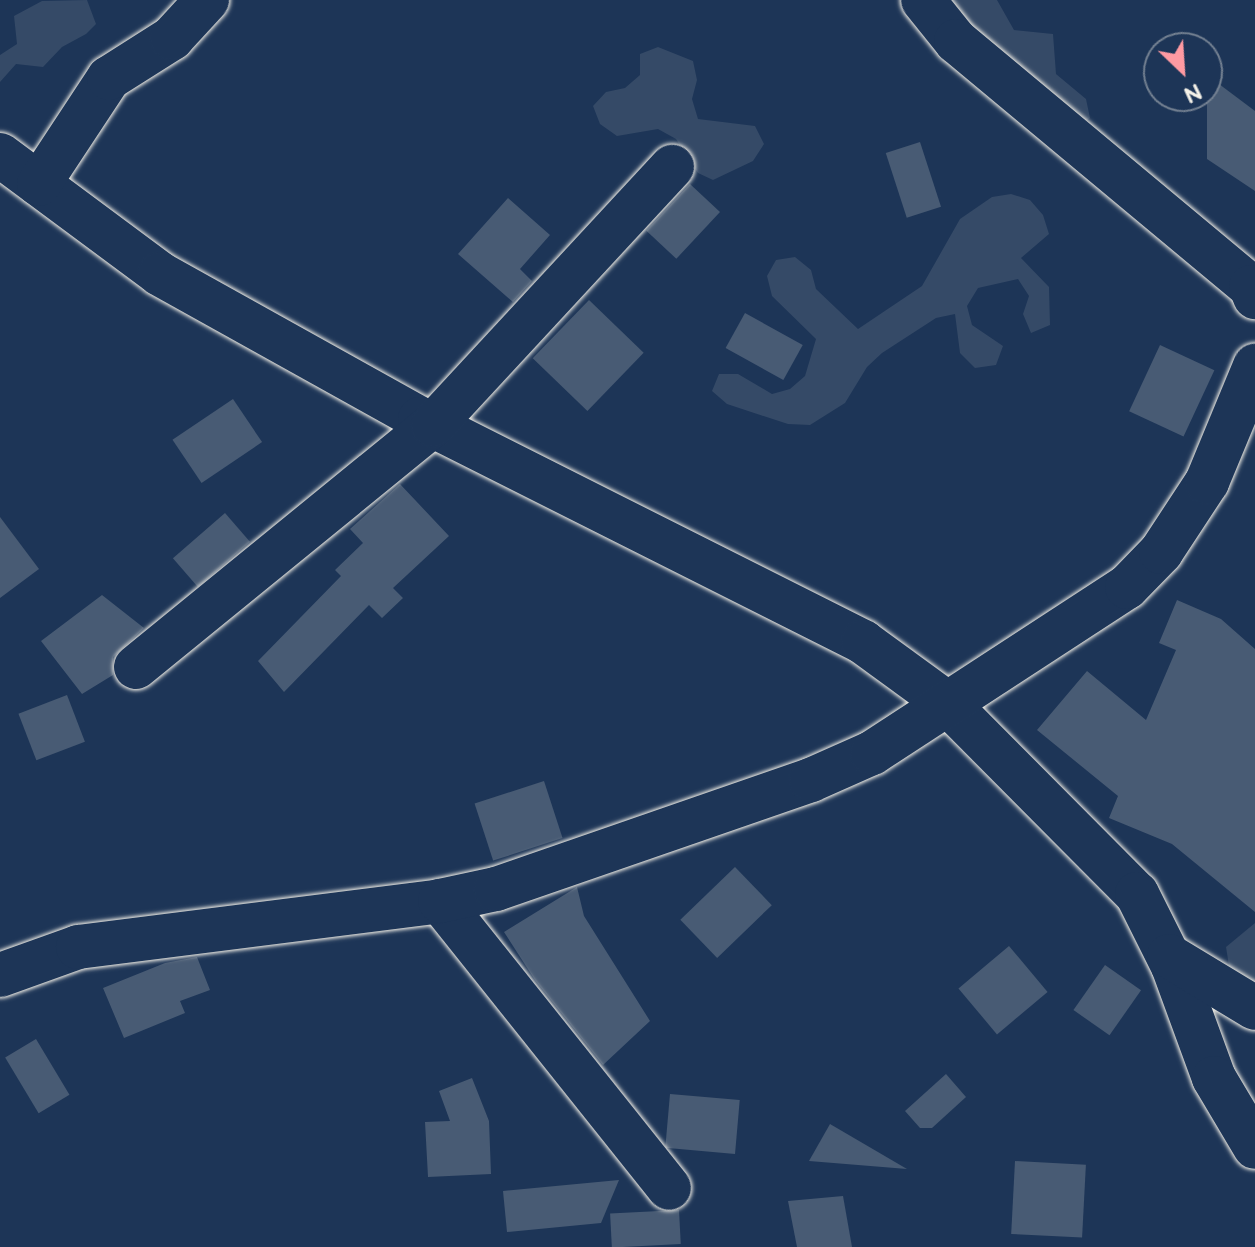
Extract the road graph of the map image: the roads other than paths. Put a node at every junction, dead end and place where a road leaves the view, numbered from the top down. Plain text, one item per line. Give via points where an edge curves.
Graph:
1 (207, 0) edge
2 (923, 0) edge
3 (0, 155) edge
4 (672, 167) dead end
5 (39, 184) junction
6 (1255, 297) edge
7 (1255, 366) edge
8 (433, 425) junction
9 (136, 667) dead end
10 (948, 704) junction
11 (440, 901) junction
12 (1169, 956) junction
13 (0, 975) edge
14 (1255, 1008) edge
15 (1255, 1147) edge
16 (669, 1188) dead end

1 - 5 street via 172,38 109,78
2 - 6 street via 956,41 1251,287
3 - 5 street
4 - 8 street
5 - 8 street via 160,274
7 - 10 street via 1207,482 1161,552 1127,587
8 - 9 street
8 - 10 street via 863,642
10 - 11 street via 903,736 811,780 496,889
10 - 12 street via 1137,894
11 - 13 street via 78,947
11 - 16 street
12 - 14 street
12 - 15 street via 1214,1078

